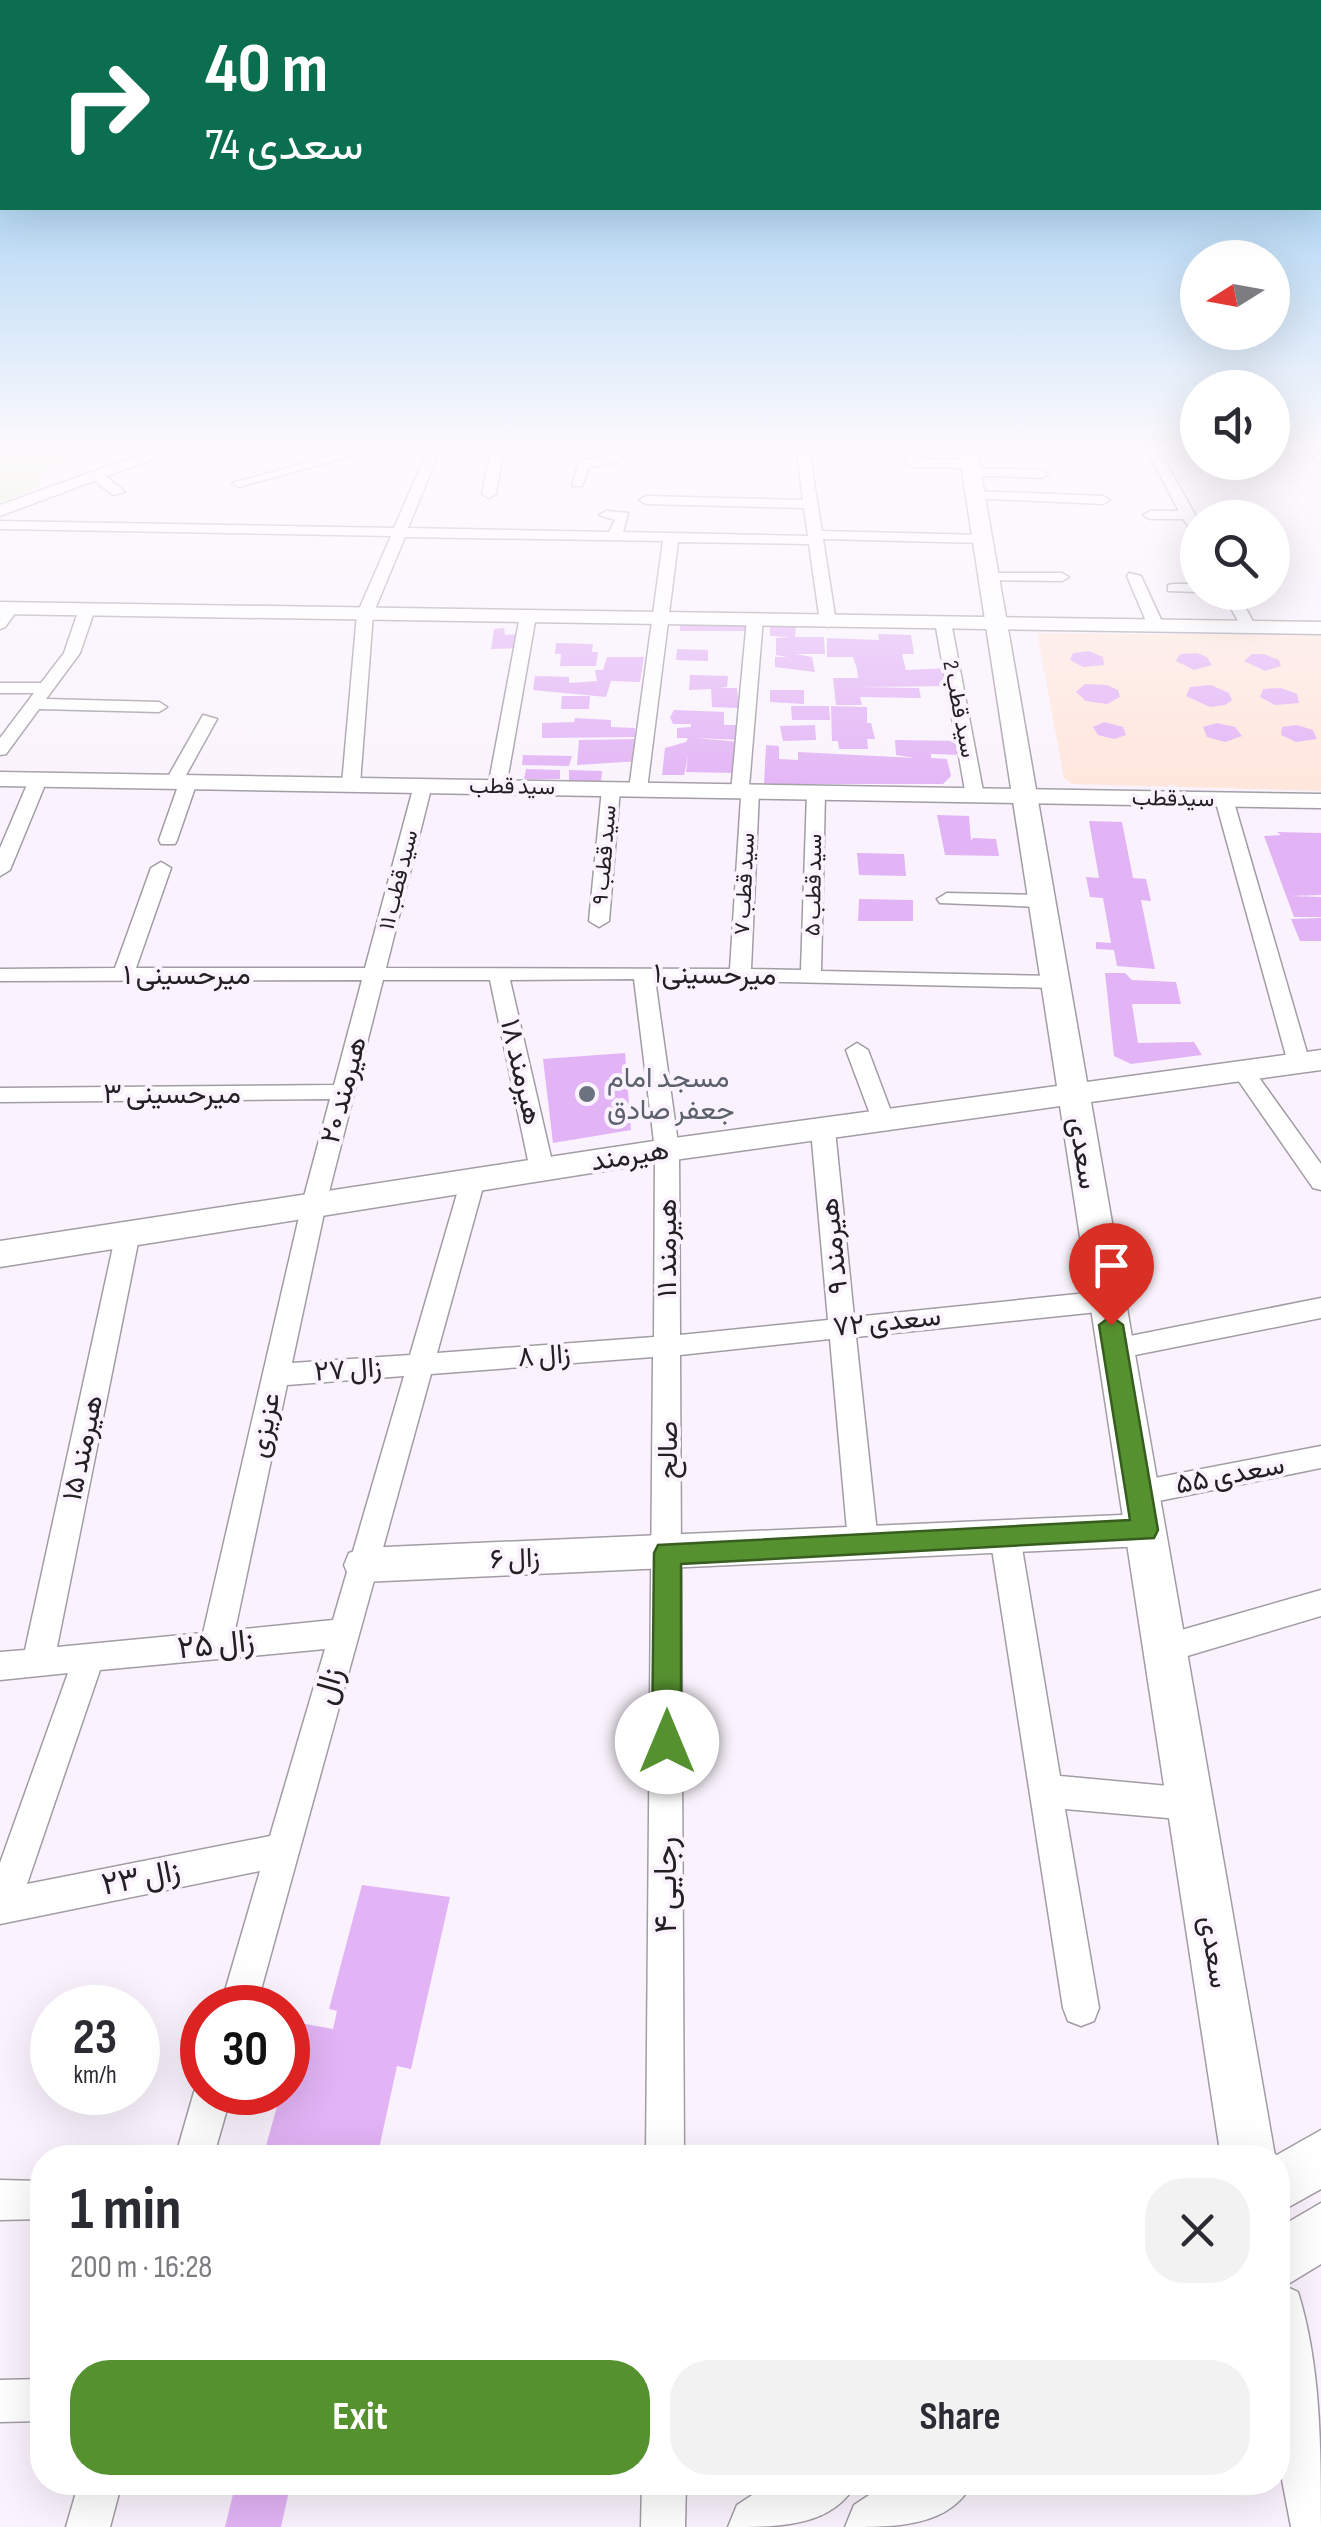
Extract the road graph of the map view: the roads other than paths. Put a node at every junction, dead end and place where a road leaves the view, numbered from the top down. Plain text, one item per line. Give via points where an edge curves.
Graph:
1 (386, 563) edge
2 (668, 563) edge
3 (820, 563) edge
4 (986, 563) edge
5 (1062, 576) dead end
6 (1134, 576) dead end
7 (988, 577) junction
8 (1173, 588) dead end
9 (1180, 588) edge
10 (86, 609) junction
11 (1239, 610) edge
12 (4, 613) edge
13 (365, 614) junction
14 (528, 616) junction
15 (662, 618) junction
16 (754, 619) junction
17 (828, 622) junction
18 (944, 622) junction
19 (996, 622) junction
20 (1156, 626) junction
21 (1248, 627) junction
22 (1321, 628) edge
23 (0, 688) edge
24 (47, 688) junction
25 (36, 704) junction
26 (159, 707) dead end
27 (209, 719) dead end
28 (0, 750) edge
29 (0, 779) edge
30 (38, 780) junction
31 (181, 782) junction
32 (351, 784) junction
33 (423, 785) junction
34 (497, 787) junction
35 (611, 789) junction
36 (638, 790) junction
37 (744, 792) junction
38 (816, 793) junction
39 (975, 796) junction
40 (1024, 797) junction
41 (1224, 799) junction
42 (1321, 801) edge
43 (168, 840) dead end
44 (161, 868) dead end
45 (0, 870) edge
46 (947, 899) dead end
47 (1041, 901) junction
48 (599, 920) dead end
49 (644, 973) junction
50 (499, 974) junction
51 (0, 975) edge
52 (123, 975) junction
53 (375, 975) junction
54 (740, 976) junction
55 (812, 978) junction
56 (1055, 982) junction
57 (857, 1050) dead end
58 (1310, 1061) edge
59 (1242, 1070) junction
60 (344, 1092) junction
61 (0, 1095) edge
62 (1073, 1096) junction
63 (884, 1122) junction
64 (823, 1130) junction
65 (666, 1150) junction
66 (542, 1170) junction
67 (473, 1180) junction
68 (1321, 1182) edge
69 (314, 1204) junction
70 (128, 1233) junction
71 (0, 1254) edge
72 (1107, 1301) junction
73 (1321, 1308) edge
74 (842, 1326) junction
75 (668, 1346) junction
76 (1115, 1349) junction
77 (420, 1365) junction
78 (276, 1375) junction
79 (1321, 1457) edge
80 (1142, 1511) junction
81 (1006, 1536) junction
82 (862, 1542) junction
83 (668, 1553) junction
84 (363, 1565) junction
85 (1321, 1602) edge
86 (344, 1633) junction
87 (216, 1645) junction
88 (1164, 1649) junction
89 (89, 1658) junction
90 (38, 1663) junction
91 (0, 1666) edge
92 (1046, 1790) junction
93 (1190, 1804) junction
94 (283, 1850) junction
95 (1, 1906) edge
96 (245, 1985) edge
97 (1080, 2008) dead end
98 (206, 2115) edge
99 (198, 2145) edge
100 (665, 2145) edge
101 (1246, 2145) edge
102 (1321, 2157) edge
103 (1290, 2178) edge
104 (0, 2200) edge
105 (30, 2200) edge
106 (1321, 2231) edge
107 (1290, 2253) edge
108 (1290, 2372) edge
109 (30, 2401) edge
110 (0, 2402) edge
111 (97, 2495) edge
112 (664, 2495) edge
113 (807, 2495) edge
114 (924, 2495) edge
115 (1321, 2526) edge
116 (88, 2527) edge
117 (663, 2527) edge
118 (759, 2527) edge
119 (876, 2527) edge

1 - 13 street
2 - 15 street
3 - 17 street
4 - 7 main road, سعدی
5 - 7 street
6 - 20 street
7 - 19 main road, سعدی
8 - 9 street
10 - 12 street
10 - 13 street
10 - 24 street via 72,653
11 - 21 street
13 - 14 street
13 - 32 street
14 - 15 street
14 - 34 street
15 - 16 street
15 - 36 street
16 - 17 street
16 - 37 street, سید قطب ۷
17 - 18 street
18 - 19 street
18 - 39 street, سید قطب 2
19 - 20 street
19 - 40 main road, سعدی
20 - 21 street
21 - 22 street
23 - 24 street
24 - 25 street
25 - 26 street
25 - 28 street
27 - 31 street
29 - 30 street, سید قطب
30 - 31 street, سید قطب
30 - 45 street
31 - 32 street, سید قطب
31 - 43 street
32 - 33 street, سید قطب
33 - 34 street, سید قطب
33 - 53 street, سید قطب ۱۱
34 - 35 street, سید قطب
35 - 36 street, سید قطب
35 - 48 street, سید قطب ۹
36 - 37 street, سید قطب
37 - 38 street, سید قطب
37 - 54 street, سید قطب ۷
38 - 39 street, سید قطب
38 - 55 street, سید قطب ۵
39 - 40 street, سید قطب
40 - 41 street, سیدقطب
40 - 47 main road, سعدی
41 - 42 street, سیدقطب
41 - 58 street
44 - 52 street
46 - 47 street
47 - 56 main road, سعدی
49 - 50 street, میرحسینی۱
49 - 54 street, میرحسینی۱
49 - 65 street, هیرمند ۱۱
50 - 53 street, میرحسینی۱
50 - 66 street, هیرمند ۱۸
51 - 52 street, میرحسینی ۱
52 - 53 street, میرحسینی ۱
53 - 60 street, هیرمند ۲۰
54 - 55 street, میرحسینی۱
55 - 56 street, میرحسینی۱
56 - 62 main road, سعدی
57 - 63 street
58 - 59 main road, هیرمند
59 - 62 main road, هیرمند
59 - 68 street
60 - 61 street, میرحسینی ۳
60 - 69 street, هیرمند ۲۰
62 - 63 main road, هیرمند
62 - 72 main road, سعدی
63 - 64 main road, هیرمند
64 - 65 main road, هیرمند
64 - 74 street, هیرمند ۹
65 - 66 main road, هیرمند
65 - 75 street, هیرمند ۱۱
66 - 67 main road, هیرمند
67 - 69 main road, هیرمند
67 - 77 street, زال
69 - 70 main road, هیرمند
69 - 78 street, عزیزی
70 - 71 main road, هیرمند
70 - 90 street, هیرمند ۱۵
72 - 74 street, سعدی ۷۲
72 - 76 main road, سعدی
73 - 76 street
74 - 75 street, سعدی ۷۲
74 - 82 street, هیرمند ۹
75 - 77 street, زال ۸
75 - 83 street, صالح
76 - 80 main road, سعدی
77 - 78 street, زال ۲۷
77 - 84 street, زال
78 - 87 street, عزیزی
79 - 80 street, سعدی ۵۵
80 - 81 street, زال ۶
80 - 88 main road, سعدی
81 - 82 street, زال ۶
81 - 92 street
82 - 83 street, زال ۶
83 - 84 street, زال ۶
83 - 100 street, رجایی ۴
84 - 86 street, زال
85 - 88 street
86 - 87 street, زال ۲۵
86 - 94 street, زال
87 - 89 street, زال ۲۵
88 - 93 main road, سعدی
89 - 90 street, زال ۲۵
89 - 95 street
90 - 91 street, زال ۲۵
92 - 93 street
92 - 97 street
93 - 101 main road, سعدی
94 - 95 street, زال ۲۳
94 - 96 street, زال
98 - 99 street
102 - 103 main road
104 - 105 street
106 - 107 main road
108 - 115 main road
109 - 110 street
111 - 116 street
112 - 117 street
113 - 118 main road
114 - 119 main road

